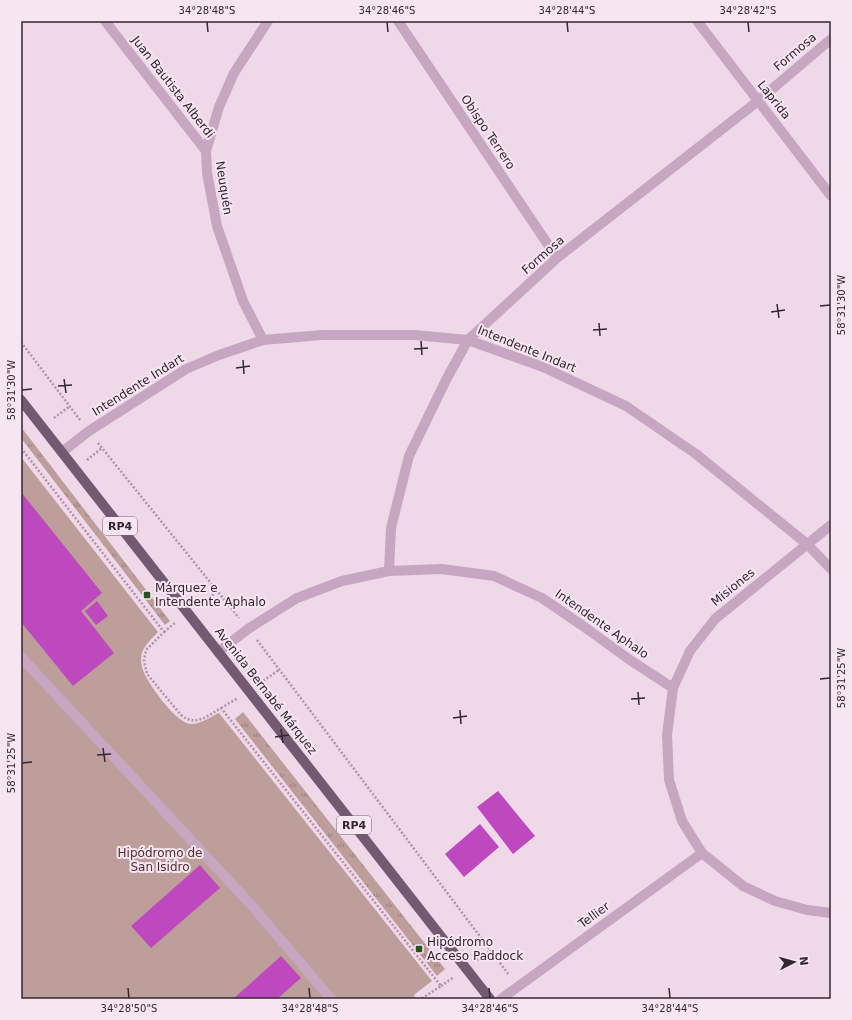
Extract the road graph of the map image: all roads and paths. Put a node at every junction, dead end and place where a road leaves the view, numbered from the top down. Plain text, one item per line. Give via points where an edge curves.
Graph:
1 (105, 21) edge
2 (268, 21) edge
3 (398, 21) edge
4 (697, 21) edge
5 (831, 39) edge
6 (758, 101) junction
7 (206, 151) junction
8 (831, 196) edge
9 (557, 258) junction
10 (263, 340) junction
11 (468, 340) junction
12 (21, 342) edge
13 (21, 400) edge
14 (70, 406) junction
15 (42, 426) junction
16 (89, 431) junction
17 (21, 448) edge
18 (102, 448) junction
19 (62, 452) junction
20 (75, 469) junction
21 (831, 525) edge
22 (807, 544) junction
23 (831, 569) edge
24 (389, 571) junction
25 (248, 629) junction
26 (218, 652) junction
27 (21, 657) edge
28 (673, 688) junction
29 (702, 853) junction
30 (831, 913) edge
31 (518, 987) junction
32 (331, 999) edge
33 (421, 999) edge
34 (490, 999) edge
35 (501, 999) edge

1 - 7 street, Juan Bautista Alberdi
2 - 7 street, Neuquén via 234,73
3 - 9 street, Obispo Terrero
4 - 6 street, Laprida
5 - 6 street, Formosa
6 - 8 street, Laprida
6 - 9 street, Formosa
7 - 10 street, Neuquén via 207,173 217,226 244,301
9 - 11 street, Formosa
10 - 11 street, Intendente Indart via 322,335 415,335
10 - 16 street, Intendente Indart via 186,369
11 - 22 street, Intendente Indart via 543,367 626,406 696,454
11 - 24 street, Formosa via 409,456 391,528
12 - 14 path
13 - 15 main road, Avenida Bernabé Márquez / RP4
14 - 15 path
14 - 16 path
15 - 19 main road, Avenida Bernabé Márquez / RP4
16 - 18 path
16 - 19 street, Intendente Indart
17 - 33 path via 164,632 146,650 144,661 147,674 187,720 202,719 221,708 441,986
18 - 20 path
18 - 25 path
19 - 20 main road, Avenida Bernabé Márquez / RP4
20 - 26 main road, Avenida Bernabé Márquez / RP4
21 - 22 street, Misiones
22 - 23 street, Intendente Indart
22 - 28 street, Misiones via 715,618 690,651
24 - 25 street, Intendente Aphalo via 342,581 297,598
24 - 28 street, Intendente Aphalo via 442,569 494,576 542,598
25 - 26 street, Intendente Aphalo
25 - 31 path
26 - 34 main road, Avenida Bernabé Márquez / RP4
27 - 32 street via 254,908
28 - 29 street via 666,734 669,780 682,821
29 - 30 street via 743,886 769,898 807,910
29 - 31 street, Tellier
31 - 35 street, Tellier

